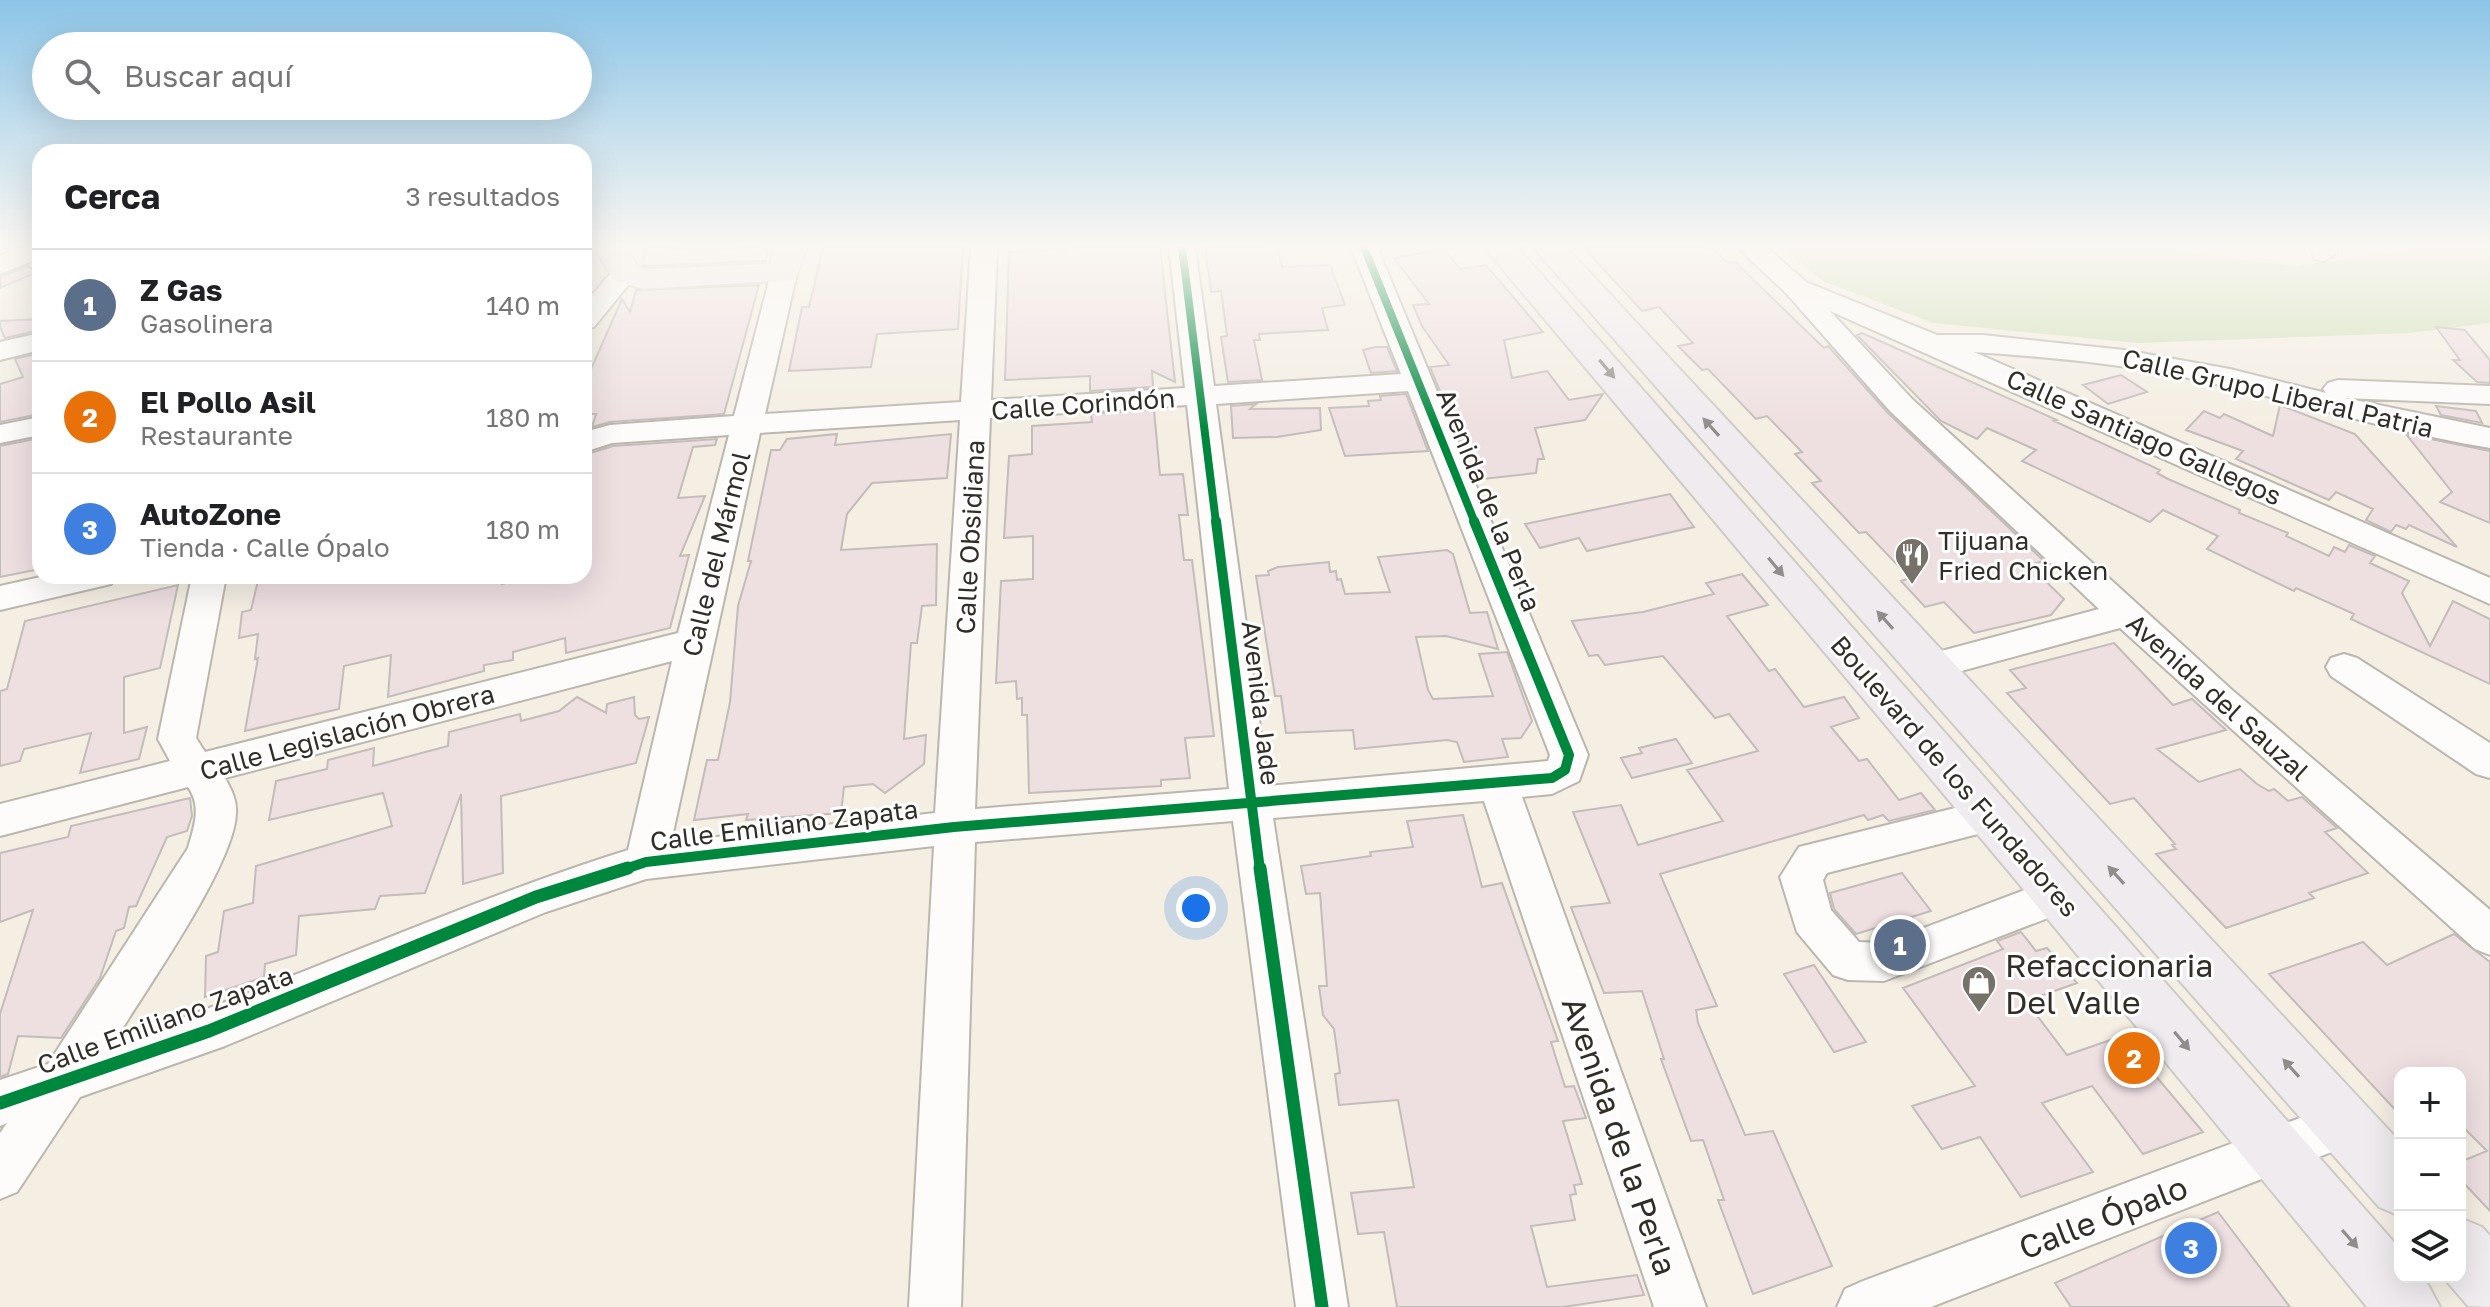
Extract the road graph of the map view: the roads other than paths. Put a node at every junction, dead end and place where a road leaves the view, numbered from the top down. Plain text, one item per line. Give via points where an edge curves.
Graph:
1 (777, 308) edge
2 (981, 308) edge
3 (1189, 308) edge
4 (1388, 308) edge
5 (1553, 308) edge
6 (1604, 308) edge
7 (1813, 308) edge
8 (1847, 308) edge
9 (1922, 339) junction
10 (32, 343) edge
11 (0, 351) edge
12 (1417, 382) junction
13 (2268, 387) junction
14 (2490, 395) edge
15 (1199, 396) junction
16 (976, 411) junction
17 (749, 424) junction
18 (32, 428) edge
19 (0, 434) edge
20 (2490, 438) edge
21 (592, 440) edge
22 (63, 584) edge
23 (207, 584) edge
24 (2490, 592) edge
25 (0, 598) edge
26 (2127, 614) junction
27 (694, 642) junction
28 (1928, 667) junction
29 (2344, 667) dead end
30 (2490, 763) edge
31 (200, 770) junction
32 (1565, 770) joint
33 (1498, 784) junction
34 (1251, 804) junction
35 (1991, 815) junction
36 (0, 820) edge
37 (954, 827) junction
38 (646, 862) junction
39 (2059, 895) junction
40 (2490, 936) edge
41 (62, 1084) junction
42 (0, 1103) edge
43 (2343, 1125) junction
44 (2275, 1152) junction
45 (0, 1175) edge
46 (2394, 1180) edge
47 (935, 1307) edge
48 (1322, 1307) edge
49 (1680, 1307) edge
50 (1863, 1307) edge
51 (2408, 1307) edge

1 - 17 street, Calle del Mármol
2 - 16 street, Calle Obsidiana
3 - 15 street, Avenida Jade
4 - 12 street, Avenida de la Perla
5 -> 35 main road, Boulevard de los Fundadores
28 -> 6 main road, Boulevard de los Fundadores
7 - 26 street, Avenida del Sauzal via 1901,405
8 - 9 street, Calle Santiago Gallegos
9 - 13 street, Calle Grupo Liberal Patria via 2112,355
9 - 24 street, Calle Santiago Gallegos
10 - 11 street
12 - 15 street, Calle Corindón
12 - 32 street, Avenida de la Perla via 1569,755
13 - 14 street
13 - 20 street, Calle Grupo Liberal Patria
15 - 16 street, Calle Corindón
15 - 34 street, Avenida Jade
16 - 17 street, Calle Corindón
16 - 37 street, Calle Obsidiana
17 - 21 street, Calle Corindón
17 - 27 street, Calle del Mármol
18 - 19 street
22 - 25 street
23 - 31 street via 177,739
26 - 28 street
26 - 40 street, Avenida del Sauzal
27 - 31 street, Calle Legislación Obrera
27 - 38 street, Calle del Mármol
43 -> 28 main road, Boulevard de los Fundadores
29 - 30 street
31 - 36 street, Calle Legislación Obrera
31 - 41 street via 215,791 217,809 207,853
32 - 33 street, Calle Emiliano Zapata via 1552,778
33 - 34 street, Calle Emiliano Zapata
33 - 49 street, Avenida de la Perla
34 - 37 street, Calle Emiliano Zapata
34 - 48 street, Avenida Jade
35 - 39 main road, Boulevard de los Fundadores
35 - 39 street via 1814,859 1801,877 1812,919 1848,961 1884,962
37 - 38 street, Calle Emiliano Zapata
37 - 47 street, Calle Obsidiana
38 - 41 street, Calle Emiliano Zapata via 536,897 209,1031
39 -> 44 main road, Boulevard de los Fundadores
41 - 42 street, Calle Emiliano Zapata
41 - 45 street
43 - 44 street, Calle Ópalo
43 - 46 main road, Boulevard de los Fundadores
44 - 50 street, Calle Ópalo
44 -> 51 main road, Boulevard de los Fundadores

